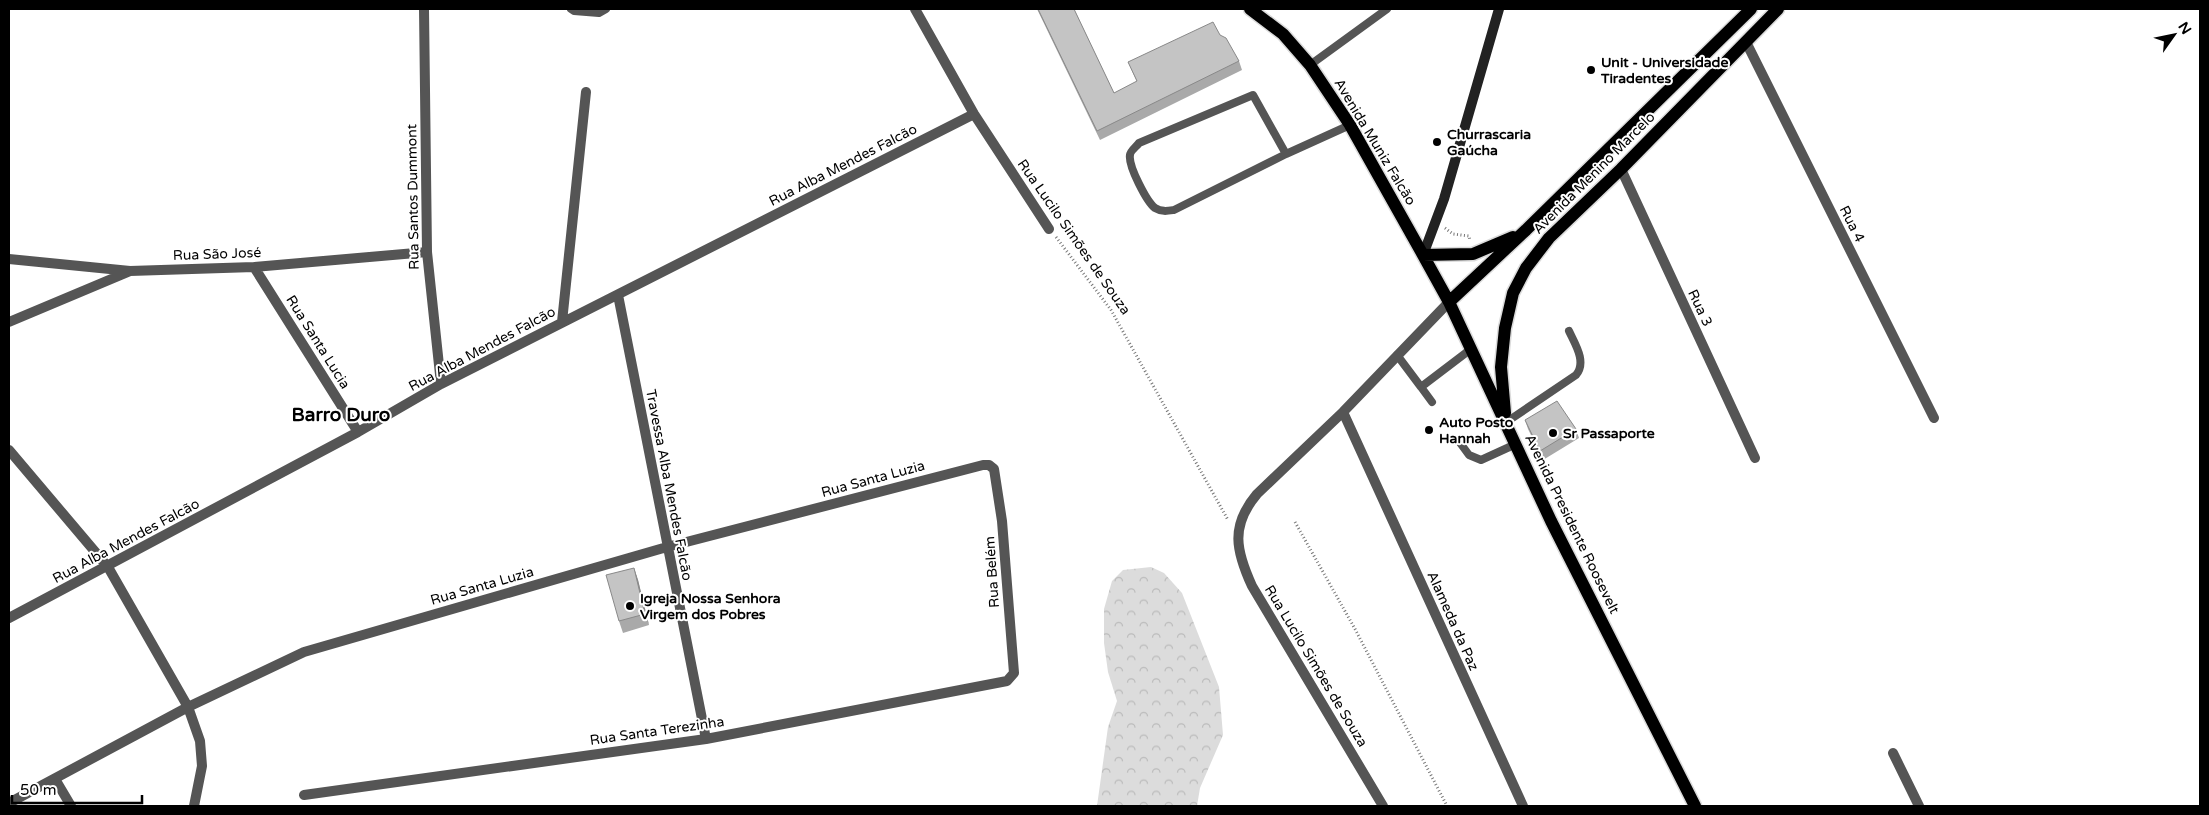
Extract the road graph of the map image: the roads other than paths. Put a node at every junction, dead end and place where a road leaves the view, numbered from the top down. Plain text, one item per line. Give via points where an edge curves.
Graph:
1 (424, 9) edge
2 (571, 9) edge
3 (606, 9) edge
4 (915, 9) edge
5 (1250, 9) edge
6 (1388, 9) edge
7 (1499, 9) edge
8 (1751, 9) edge
9 (1778, 9) edge
10 (1746, 42) junction
11 (1310, 65) junction
12 (586, 92) dead end
13 (974, 114) junction
14 (1350, 125) junction
15 (1286, 154) junction
16 (1620, 169) junction
17 (1049, 229) road end
18 (1526, 230) junction
19 (426, 252) junction
20 (1424, 255) junction
21 (9, 259) edge
22 (254, 266) junction
23 (130, 271) junction
24 (618, 295) junction
25 (1449, 302) junction
26 (9, 322) edge
27 (562, 322) junction
28 (1569, 331) dead end
29 (1471, 349) junction
30 (1397, 355) junction
31 (441, 384) junction
32 (1421, 387) junction
33 (1432, 402) dead end
34 (1343, 412) junction
35 (1934, 418) dead end
36 (1506, 423) junction
37 (358, 432) junction
38 (1458, 440) dead end
39 (1516, 444) junction
40 (9, 450) edge
41 (1755, 458) dead end
42 (989, 465) joint
43 (667, 547) junction
44 (108, 567) junction
45 (9, 618) edge
46 (1010, 680) joint
47 (188, 707) junction
48 (706, 739) junction
49 (1893, 753) dead end
50 (56, 779) junction
51 (304, 795) dead end
52 (9, 803) edge
53 (71, 806) edge
54 (194, 806) edge
55 (1383, 806) edge
56 (1523, 806) edge
57 (1695, 806) edge
58 (1919, 806) edge

1 - 19 street, Rua Santos Dummont
2 - 3 lane via 599,12
4 - 13 street, Rua Lucilo Simões de Souza
5 - 11 main road, Avenida Muniz Falcão via 1283,34
6 - 11 lane
7 - 20 main road via 1444,199
8 - 18 main road, Avenida Menino Marcelo
9 - 10 main road, Avenida Menino Marcelo
10 - 16 main road, Avenida Menino Marcelo
10 - 35 street, Rua 4
11 - 14 main road, Avenida Muniz Falcão
12 - 27 street
13 - 17 street, Rua Lucilo Simões de Souza
13 - 24 street, Rua Alba Mendes Falcão
14 - 15 lane
14 - 20 main road, Avenida Muniz Falcão
15 - 15 lane via 1253,95 1140,143 1129,157 1138,183 1154,207 1164,212
16 - 36 main road, Avenida Menino Marcelo via 1549,238 1526,268 1513,293 1501,367
16 - 41 street, Rua 3
18 - 20 main road via 1472,254
18 - 25 main road, Avenida Menino Marcelo
19 - 22 street, Rua São José
19 - 31 street, Rua Santos Dummont
20 - 25 main road, Avenida Presidente Roosevelt
21 - 23 street, Rua São José
22 - 23 street, Rua São José
22 - 37 street, Rua Santa Lucia
23 - 26 street
24 - 27 street, Rua Alba Mendes Falcão
24 - 43 street, Travessa Alba Mendes Falcão
25 - 29 main road, Avenida Presidente Roosevelt
25 - 30 street, Rua Lucilo Simões de Souza
27 - 31 street, Rua Alba Mendes Falcão
28 - 36 lane via 1581,361 1581,370
29 - 32 lane
29 - 36 main road, Avenida Presidente Roosevelt
30 - 32 lane
30 - 34 street, Rua Lucilo Simões de Souza
31 - 37 street, Rua Alba Mendes Falcão
32 - 33 lane
34 - 55 street, Rua Lucilo Simões de Souza via 1246,507 1238,535 1241,562 1252,586
34 - 56 street, Alameda da Paz
36 - 39 main road, Avenida Presidente Roosevelt
37 - 44 street, Rua Alba Mendes Falcão
38 - 39 lane via 1469,455 1481,460
39 - 57 main road, Avenida Presidente Roosevelt
40 - 44 street
42 - 43 street, Rua Santa Luzia
42 - 46 street, Rua Belém via 994,470 1002,521 1014,674
43 - 47 street, Rua Santa Luzia via 304,652
43 - 48 street, Travessa Alba Mendes Falcão
44 - 45 street, Rua Alba Mendes Falcão
44 - 47 street
46 - 48 street, Rua Santa Terezinha
47 - 50 street, Rua Santa Luzia
47 - 54 street via 200,742 202,766
48 - 51 street, Rua Santa Terezinha
49 - 58 street
50 - 52 street, Rua Santa Luzia
50 - 53 street

